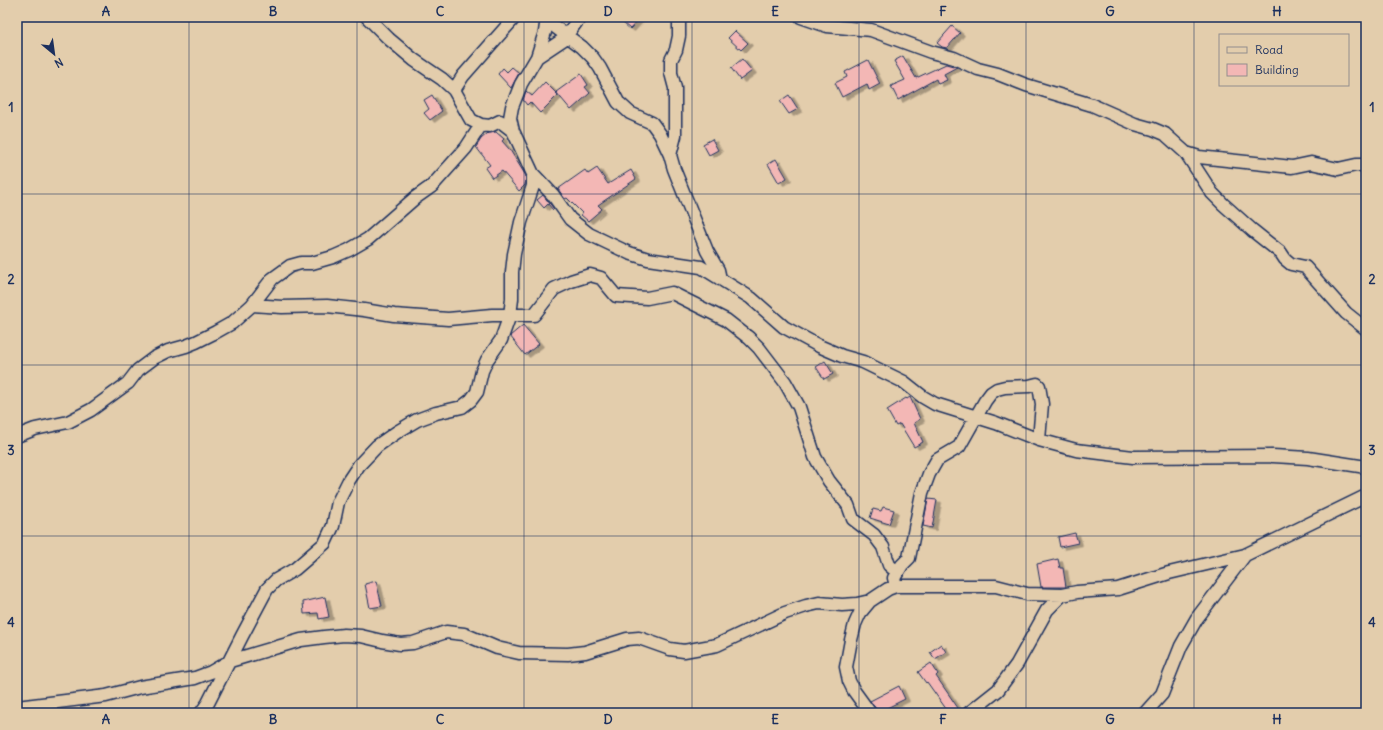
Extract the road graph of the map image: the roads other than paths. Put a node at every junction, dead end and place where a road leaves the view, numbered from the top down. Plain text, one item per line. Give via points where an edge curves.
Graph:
1 (367, 17) edge
2 (514, 17) edge
3 (580, 17) edge
4 (679, 17) edge
5 (801, 17) edge
6 (547, 19) edge
7 (566, 36) junction
8 (537, 57) junction
9 (454, 90) junction
10 (481, 125) junction
11 (513, 131) junction
12 (1186, 153) junction
13 (670, 155) junction
14 (1366, 165) edge
15 (533, 174) junction
16 (720, 278) junction
17 (252, 305) junction
18 (510, 315) junction
19 (1366, 329) edge
20 (977, 417) junction
21 (17, 436) edge
22 (1039, 440) junction
23 (1366, 466) edge
24 (1366, 496) edge
25 (1245, 555) junction
26 (897, 572) junction
27 (896, 586) junction
28 (1062, 595) junction
29 (870, 601) junction
30 (230, 661) junction
31 (17, 707) edge
32 (201, 713) edge
33 (870, 713) edge
34 (969, 713) edge
35 (1145, 713) edge

1 - 9 street via 394,43
2 - 9 street
3 - 7 street
4 - 13 street via 679,36 676,50 670,60 675,88 675,136
5 - 12 street via 827,26 871,30 954,58 978,69 1092,105 1165,134
6 - 7 street
6 - 8 street
7 - 8 street
7 - 13 street via 593,58 618,102 630,114 652,123
8 - 11 street via 512,107 510,118
9 - 10 street via 471,120
10 - 11 street via 490,126 500,121
10 - 17 street via 466,148 432,186 368,239 333,257 290,266 272,279
11 - 15 street
12 - 14 street via 1199,157 1292,167 1311,163 1338,169
12 - 19 street via 1204,182 1223,204 1291,264 1305,267 1346,313
13 - 16 street via 704,245
15 - 16 street via 553,195 570,219 589,234 629,253 648,259 701,267
15 - 18 street via 533,186 514,254
16 - 20 street via 751,298 784,327 800,336 904,382 935,404
17 - 18 street via 327,306 448,319
17 - 21 street via 232,323 216,332 154,358 138,370 128,383 91,410 68,422
18 - 26 street via 534,315 554,289 590,275 601,278 616,296 647,298 672,293 726,320 749,338 786,382 799,407 815,457 829,481 848,505 853,519 883,547 889,565
18 - 30 street via 501,340 487,360 477,392 471,400 462,407 417,420 377,446 359,465 338,502 325,543 267,589
20 - 22 street
20 - 22 street via 985,401 997,388 1037,384 1042,404
20 - 26 street via 959,447 937,460 928,474 909,558
22 - 23 street via 1076,450 1126,456 1273,456
24 - 25 street
25 - 28 street via 1169,573 1118,589
25 - 35 street via 1197,618 1181,646 1162,694
26 - 27 street via 894,578
27 - 28 street via 996,586 1028,594
27 - 29 street
28 - 34 street via 1047,610 1017,664 998,690
29 - 30 street via 806,606 785,613 717,645 684,651 639,638 568,654 519,653 497,648 464,634 446,632 413,643 400,644 344,634 301,640
29 - 33 street via 854,624 846,667 854,691
30 - 31 street via 195,678 140,687 106,696
30 - 32 street

